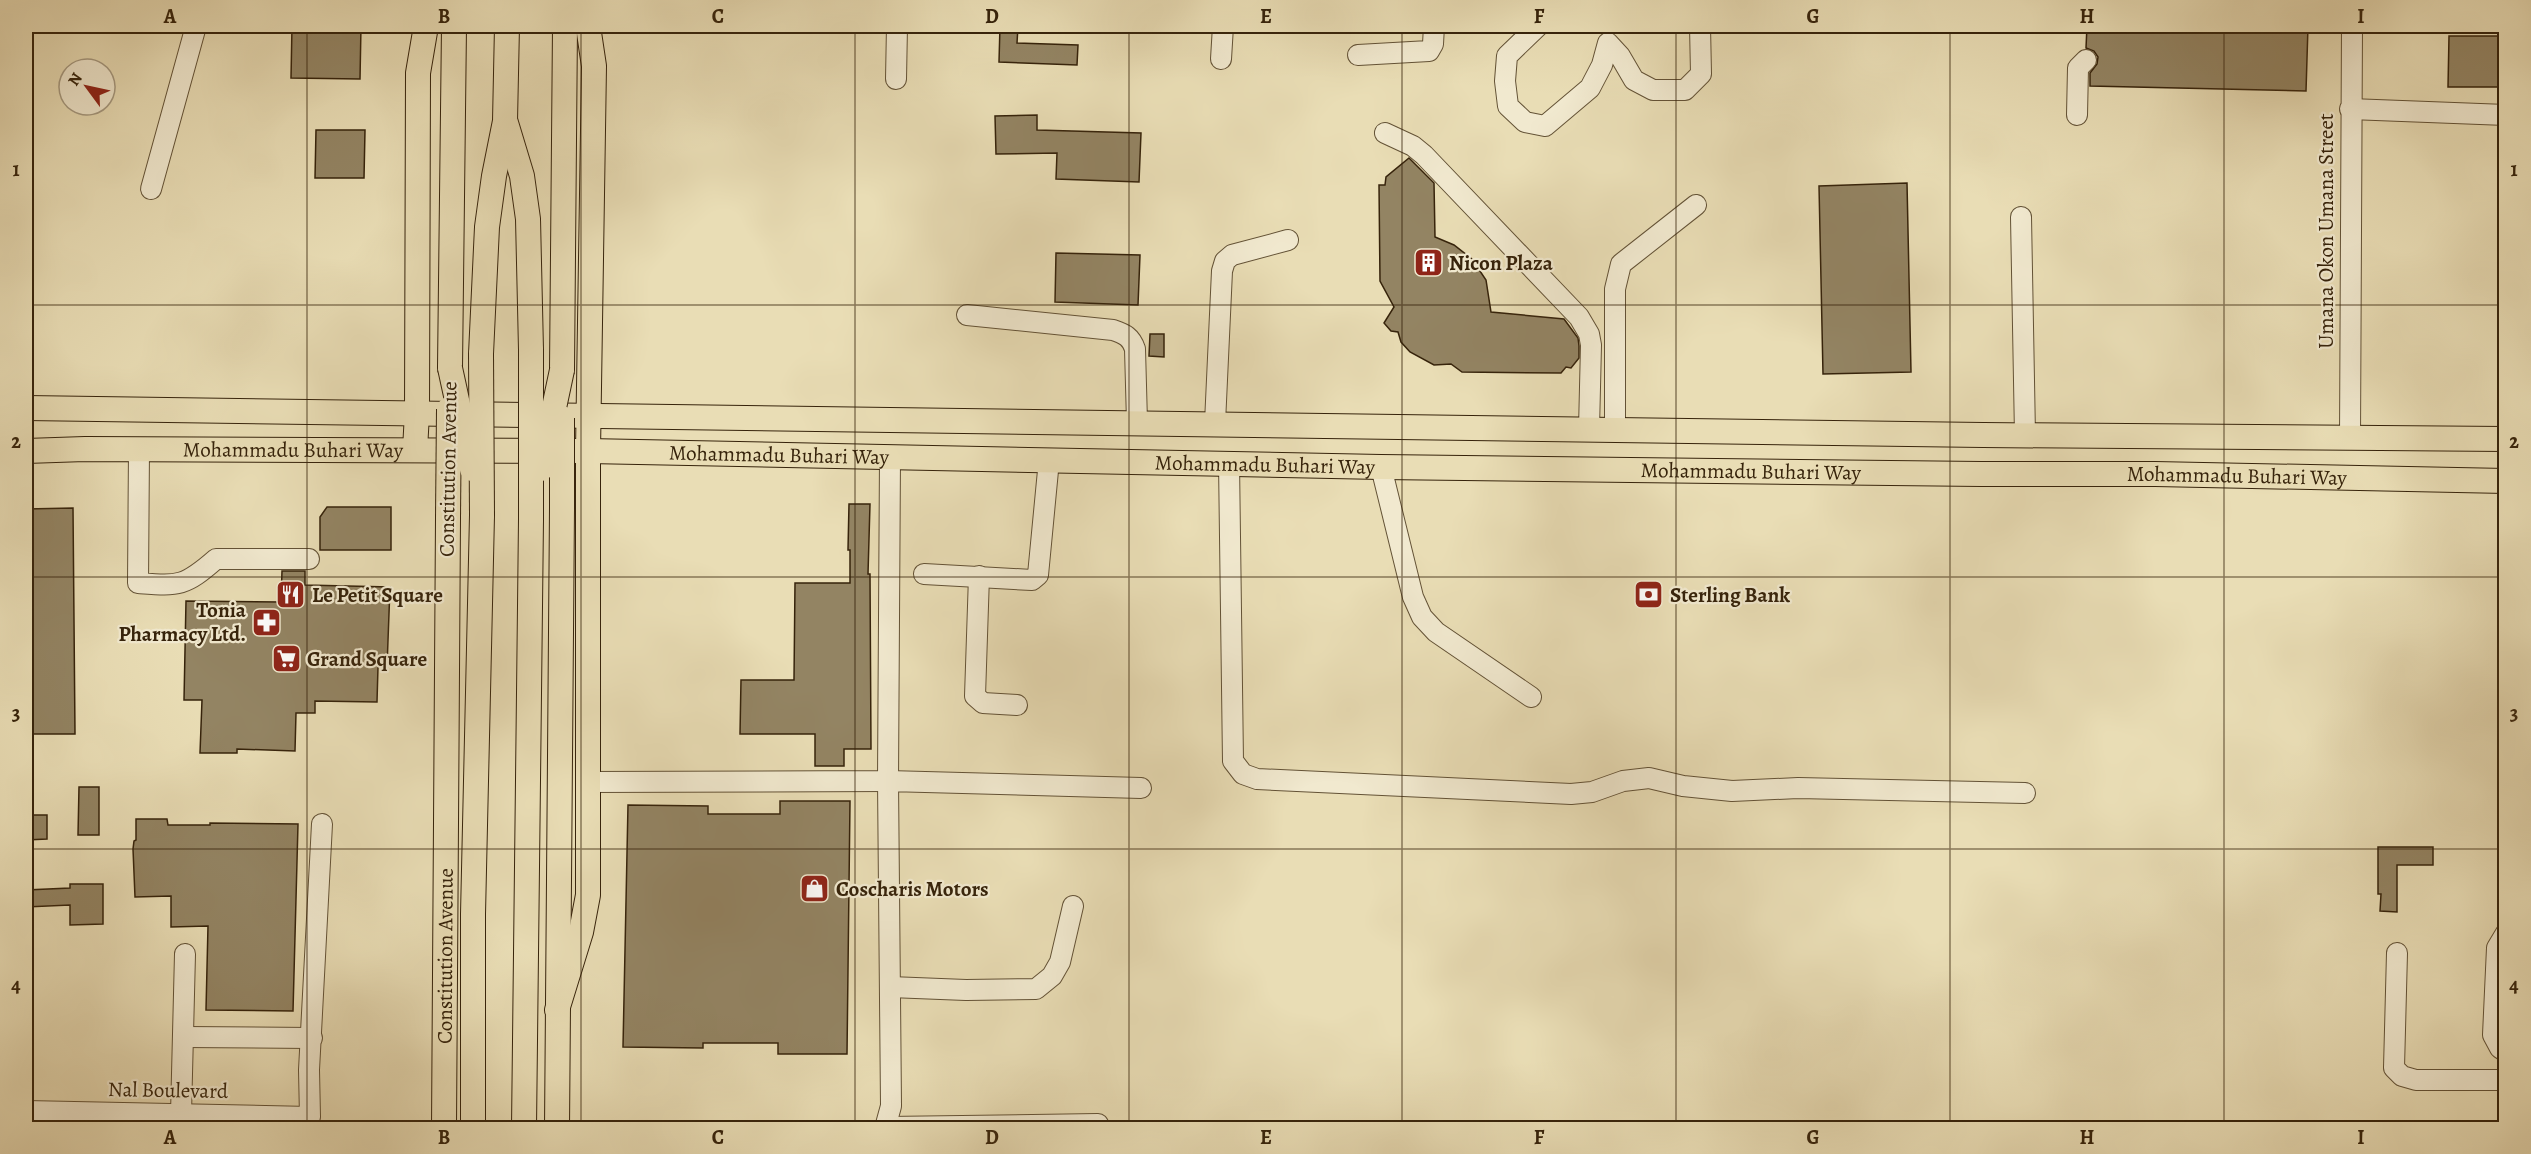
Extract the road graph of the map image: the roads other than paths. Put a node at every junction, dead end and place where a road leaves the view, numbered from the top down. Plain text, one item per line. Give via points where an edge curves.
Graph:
1 (196, 26) edge
2 (426, 26) edge
3 (454, 26) edge
4 (507, 26) edge
5 (565, 26) edge
6 (588, 26) edge
7 (897, 26) edge
8 (1223, 26) edge
9 (1434, 26) edge
10 (1538, 26) edge
11 (1700, 26) edge
12 (2352, 26) edge
13 (1358, 55) dead end
14 (1221, 60) dead end
15 (2086, 60) dead end
16 (896, 79) dead end
17 (2350, 109) junction
18 (2077, 115) dead end
19 (2505, 115) edge
20 (505, 121) junction
21 (1385, 133) dead end
22 (151, 189) dead end
23 (1696, 205) dead end
24 (2021, 217) dead end
25 (1288, 240) dead end
26 (968, 315) dead end
27 (450, 368) junction
28 (562, 370) junction
29 (26, 408) edge
30 (417, 413) junction
31 (589, 414) junction
32 (1137, 422) junction
33 (1215, 423) junction
34 (1262, 424) junction
35 (1589, 429) junction
36 (1615, 429) junction
37 (1983, 435) junction
38 (2025, 435) junction
39 (2350, 438) junction
40 (2505, 439) edge
41 (140, 449) junction
42 (414, 450) junction
43 (26, 451) edge
44 (588, 451) junction
45 (890, 457) junction
46 (1048, 460) junction
47 (1229, 462) junction
48 (1259, 463) junction
49 (1381, 467) junction
50 (1981, 474) junction
51 (2505, 481) edge
52 (482, 515) junction
53 (531, 519) junction
54 (309, 559) dead end
55 (924, 574) dead end
56 (979, 576) junction
57 (1531, 697) dead end
58 (1017, 705) dead end
59 (888, 781) junction
60 (588, 782) junction
61 (1141, 788) dead end
62 (2025, 793) dead end
63 (322, 824) dead end
64 (1072, 906) dead end
65 (2505, 933) edge
66 (184, 954) dead end
67 (2397, 954) dead end
68 (890, 987) junction
69 (557, 1010) junction
70 (184, 1037) junction
71 (312, 1038) junction
72 (2505, 1053) edge
73 (2505, 1080) edge
74 (26, 1111) edge
75 (181, 1114) junction
76 (1098, 1124) dead end
77 (444, 1128) edge
78 (473, 1128) edge
79 (524, 1128) edge
80 (557, 1128) edge
81 (886, 1128) edge

1 - 22 street
2 - 30 main road via 418,73
3 - 27 main road, Constitution Avenue
4 - 20 main road, Constitution Avenue
5 - 28 main road
6 - 31 main road via 594,66
7 - 16 street
8 - 14 street
9 - 13 street via 1429,51
10 - 11 street via 1507,56 1505,81 1508,106 1525,122 1545,126 1590,88 1608,44 1634,80 1653,90 1685,90 1701,74
12 - 17 street, Umana Okon Umana Street
15 - 18 street via 2078,68
17 - 19 street
17 - 39 street, Umana Okon Umana Street
20 - 52 main road, Constitution Avenue, bridge via 487,227 481,354
20 - 53 main road, Constitution Avenue, bridge via 522,176 528,219
21 - 35 street via 1425,155 1579,316 1591,345
23 - 36 street via 1621,264 1615,289
24 - 38 street
25 - 33 street via 1232,255 1225,261
26 - 32 street via 1113,330 1125,335 1135,349
27 - 52 main road, bridge
27 - 77 main road, Constitution Avenue, bridge
28 - 53 main road, bridge
28 - 69 main road, bridge
29 - 30 main road, Mohammadu Buhari Way
30 - 31 main road, Mohammadu Buhari Way
30 - 42 main road
31 - 32 main road, Mohammadu Buhari Way
31 - 44 main road
32 - 33 main road, Mohammadu Buhari Way
33 - 34 main road, Mohammadu Buhari Way
34 - 35 main road, Mohammadu Buhari Way
34 - 48 main road
35 - 36 main road, Mohammadu Buhari Way
36 - 37 main road, Mohammadu Buhari Way
37 - 38 main road, Mohammadu Buhari Way
37 - 50 main road
38 - 39 main road, Mohammadu Buhari Way
39 - 40 main road, Mohammadu Buhari Way
41 - 42 main road, Mohammadu Buhari Way
41 - 43 main road, Mohammadu Buhari Way
41 - 54 street via 138,583 179,584 216,559
42 - 44 main road, Mohammadu Buhari Way
44 - 45 main road, Mohammadu Buhari Way
44 - 60 main road
45 - 46 main road, Mohammadu Buhari Way
45 - 59 street
46 - 47 main road, Mohammadu Buhari Way
46 - 56 street via 1038,575 1032,580
47 - 48 main road, Mohammadu Buhari Way
47 - 62 street via 1233,761 1243,774 1257,779 1571,794 1649,778 1732,791 1798,788
48 - 49 main road, Mohammadu Buhari Way
49 - 50 main road, Mohammadu Buhari Way
49 - 57 street via 1413,597 1422,617 1436,632
50 - 51 main road, Mohammadu Buhari Way
52 - 78 main road, Constitution Avenue
53 - 79 main road, Constitution Avenue
55 - 56 street
56 - 58 street via 975,696 983,703
59 - 60 street
59 - 61 street
59 - 68 street
60 - 69 main road via 588,895
63 - 71 street
64 - 68 street via 1060,962 1052,976 1036,989
65 - 72 street via 2497,948 2493,1035
66 - 70 street
67 - 73 street via 2394,1068 2402,1076 2416,1080
68 - 81 street via 891,1106
69 - 80 main road
70 - 71 street
70 - 75 street
71 - 75 street, Nal Boulevard via 310,1117
74 - 75 street, Nal Boulevard
76 - 81 street

